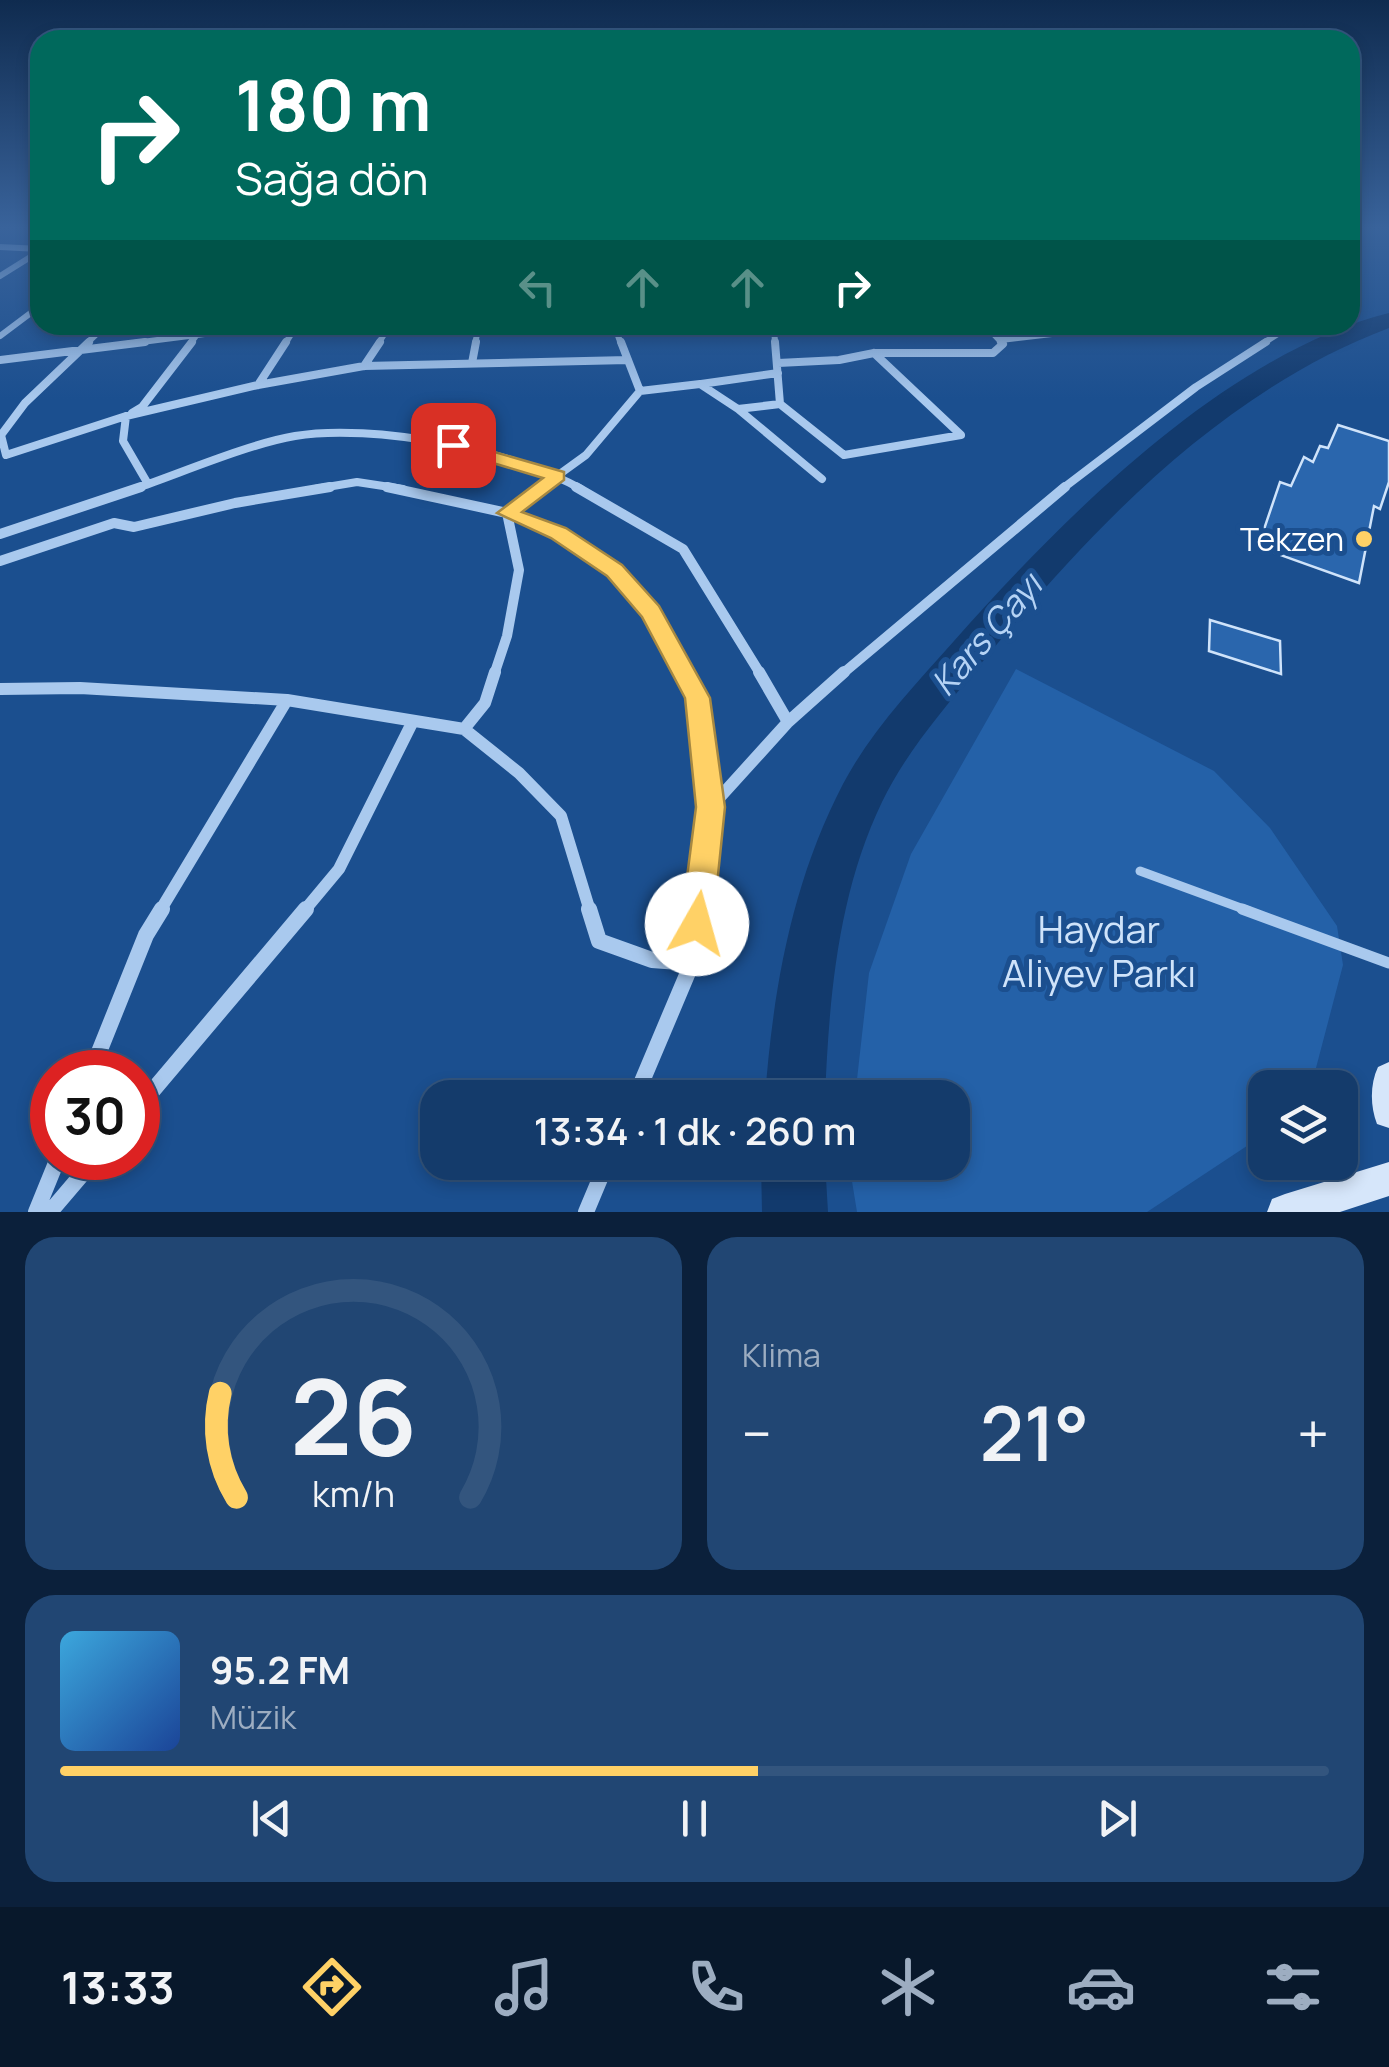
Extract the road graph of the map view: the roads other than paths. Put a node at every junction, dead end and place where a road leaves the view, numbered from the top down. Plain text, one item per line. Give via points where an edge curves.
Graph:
1 (30, 314) edge
2 (94, 335) edge
3 (200, 335) edge
4 (290, 335) edge
5 (384, 335) edge
6 (476, 335) edge
7 (618, 335) edge
8 (775, 335) edge
9 (996, 335) edge
10 (1044, 335) edge
11 (1276, 335) edge
12 (0, 336) edge
13 (192, 336) junction
14 (1001, 340) junction
15 (74, 352) junction
16 (874, 353) junction
17 (0, 360) edge
18 (628, 360) junction
19 (472, 362) junction
20 (364, 366) junction
21 (778, 368) junction
22 (700, 384) junction
23 (258, 385) junction
24 (640, 391) junction
25 (780, 404) junction
26 (738, 408) junction
27 (126, 416) junction
28 (558, 476) junction
29 (822, 478) dead end
30 (148, 484) junction
31 (507, 513) junction
32 (0, 534) edge
33 (0, 561) edge
34 (0, 689) edge
35 (286, 700) junction
36 (412, 721) junction
37 (788, 722) junction
38 (464, 729) junction
39 (710, 807) junction
40 (1140, 872) dead end
41 (692, 963) junction
42 (1389, 963) edge
43 (100, 1050) edge
44 (1389, 1078) edge
45 (643, 1080) edge
46 (160, 1082) edge
47 (1389, 1112) edge
48 (49, 1180) edge
49 (77, 1180) edge
50 (600, 1180) edge
51 (1389, 1180) edge
52 (36, 1212) edge
53 (50, 1212) edge
54 (586, 1212) edge
55 (1286, 1212) edge

1 - 12 street
2 - 15 street
3 - 13 street
4 - 23 street
5 - 20 street
6 - 19 street
7 - 18 street
8 - 21 street
9 - 14 street
10 - 14 street
11 - 37 street via 1069,483
13 - 15 street
13 - 27 street via 142,407
14 - 16 street via 993,353
15 - 17 street
15 - 27 street via 1,435 6,455
16 - 21 street
16 - 25 street via 961,435 844,454
18 - 19 street
18 - 24 street
19 - 20 street
20 - 23 street
21 - 22 street
21 - 25 street
22 - 24 street
22 - 26 street
23 - 27 street
24 - 28 street via 586,455
25 - 26 street
26 - 29 street
27 - 30 street via 123,442
28 - 30 street via 453,445 341,430 247,448
28 - 31 street
28 - 37 street via 683,548
30 - 32 street
31 - 33 street via 356,482 134,526 114,523
31 - 38 street via 518,570 508,636 485,703
31 - 39 street via 559,533 600,561 651,612 697,698
34 - 35 street
35 - 36 street
35 - 43 street via 146,934
36 - 38 street
36 - 46 street via 339,868
37 - 39 street
38 - 41 street via 520,773 560,816 599,941 652,960
39 - 41 street
40 - 42 lane
41 - 45 street
44 - 47 street
48 - 52 street
49 - 53 street
50 - 54 street
51 - 55 street

